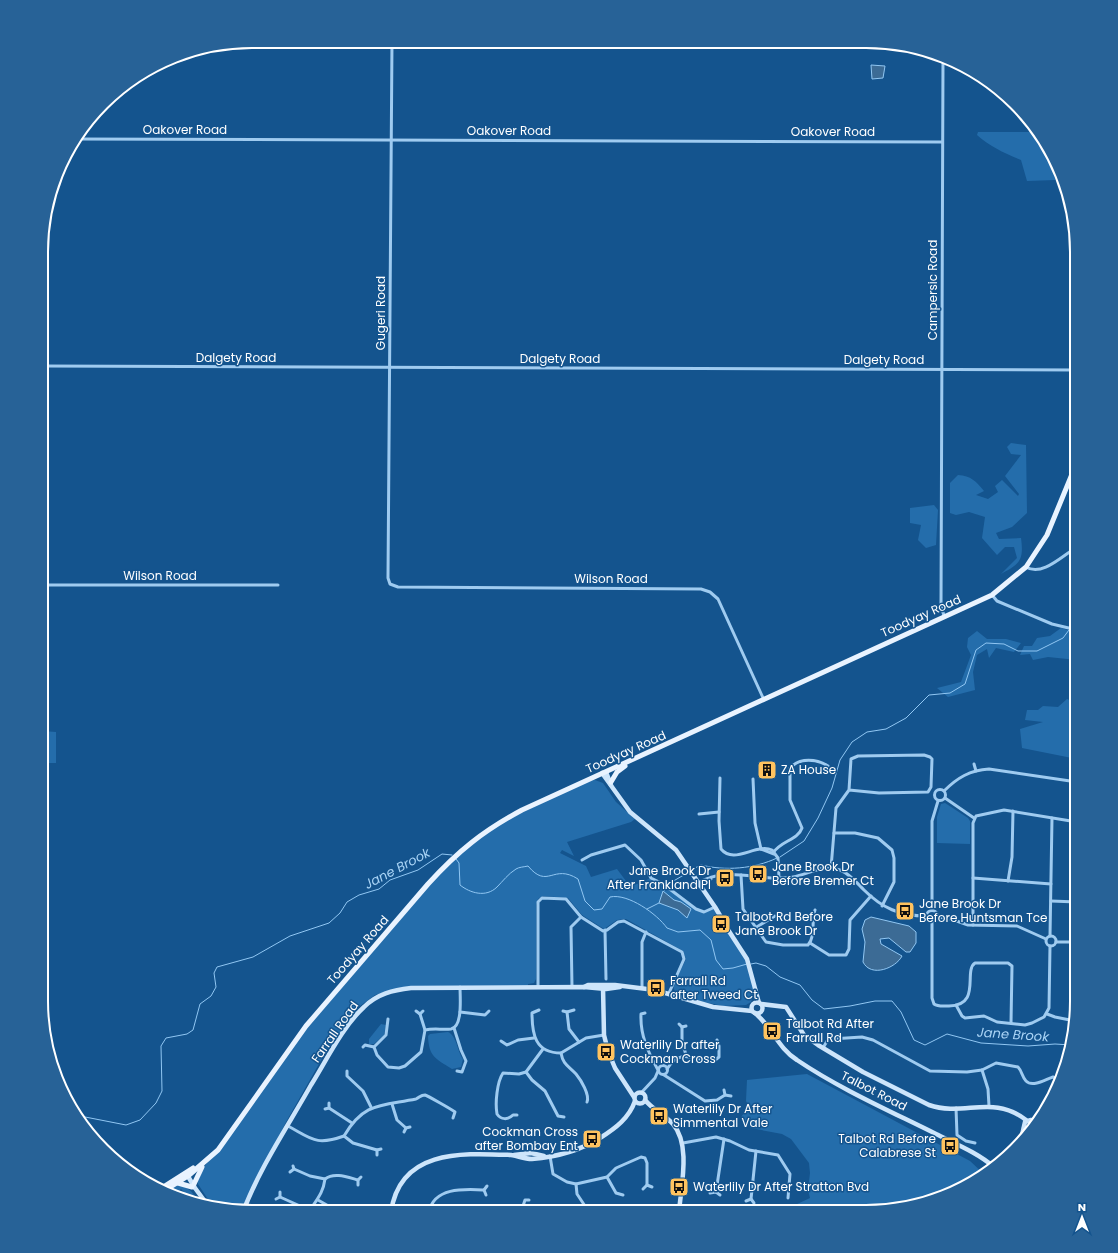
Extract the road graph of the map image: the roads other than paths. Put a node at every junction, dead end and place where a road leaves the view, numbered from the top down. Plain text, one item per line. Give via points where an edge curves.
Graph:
1 (392, 48) edge
2 (943, 64) edge
3 (82, 139) edge
4 (391, 139) junction
5 (942, 142) junction
6 (48, 366) edge
7 (390, 367) junction
8 (942, 369) junction
9 (1070, 370) edge
10 (1070, 479) edge
11 (1070, 552) edge
12 (1026, 567) junction
13 (390, 584) joint
14 (48, 585) edge
15 (278, 585) dead end
16 (992, 594) junction
17 (944, 616) junction
18 (1070, 628) edge
19 (764, 700) junction
20 (640, 757) junction
21 (974, 764) dead end
22 (828, 766) dead end
23 (976, 771) junction
24 (604, 772) junction
25 (720, 778) dead end
26 (753, 779) dead end
27 (1070, 781) edge
28 (611, 784) junction
29 (849, 790) junction
30 (944, 791) junction
31 (945, 798) junction
32 (938, 801) junction
33 (1013, 811) junction
34 (719, 812) junction
35 (699, 814) dead end
36 (974, 818) junction
37 (1052, 818) junction
38 (1070, 821) edge
39 (834, 833) junction
40 (761, 849) junction
41 (774, 852) junction
42 (582, 860) dead end
43 (831, 868) junction
44 (741, 875) junction
45 (779, 878) junction
46 (973, 878) junction
47 (1008, 881) junction
48 (698, 884) junction
49 (1051, 884) junction
50 (870, 896) junction
51 (1051, 901) junction
52 (1070, 902) edge
53 (882, 906) junction
54 (714, 907) junction
55 (815, 910) dead end
56 (932, 910) junction
57 (580, 916) junction
58 (776, 916) dead end
59 (926, 916) junction
60 (937, 917) junction
61 (932, 922) junction
62 (973, 925) junction
63 (755, 928) junction
64 (605, 930) junction
65 (646, 932) junction
66 (1050, 936) junction
67 (1046, 939) junction
68 (1056, 942) junction
69 (1070, 942) edge
70 (810, 943) junction
71 (1050, 946) junction
72 (606, 979) dead end
73 (460, 987) junction
74 (538, 987) junction
75 (572, 987) junction
76 (604, 987) junction
77 (756, 987) junction
78 (642, 988) junction
79 (668, 993) junction
80 (760, 1003) junction
81 (753, 1004) junction
82 (773, 1005) junction
83 (956, 1005) junction
84 (738, 1008) junction
85 (539, 1010) dead end
86 (574, 1010) dead end
87 (416, 1011) dead end
88 (489, 1011) dead end
89 (527, 1011) dead end
90 (638, 1011) dead end
91 (757, 1011) junction
92 (460, 1012) junction
93 (532, 1013) junction
94 (646, 1013) dead end
95 (641, 1014) junction
96 (1047, 1014) junction
97 (1069, 1020) edge
98 (385, 1021) dead end
99 (1011, 1023) junction
100 (679, 1024) dead end
101 (686, 1026) dead end
102 (454, 1028) junction
103 (682, 1028) junction
104 (425, 1030) junction
105 (604, 1035) junction
106 (534, 1038) junction
107 (717, 1040) dead end
108 (501, 1041) dead end
109 (579, 1042) junction
110 (723, 1043) dead end
111 (365, 1044) dead end
112 (719, 1046) junction
113 (374, 1047) junction
114 (823, 1048) junction
115 (543, 1049) junction
116 (561, 1053) junction
117 (686, 1055) junction
118 (659, 1069) junction
119 (665, 1070) junction
120 (982, 1070) junction
121 (347, 1071) dead end
122 (457, 1071) dead end
123 (526, 1072) junction
124 (347, 1076) junction
125 (342, 1078) dead end
126 (655, 1078) junction
127 (1055, 1078) edge
128 (724, 1090) dead end
129 (725, 1095) junction
130 (731, 1096) dead end
131 (640, 1097) junction
132 (589, 1098) junction
133 (593, 1100) dead end
134 (587, 1102) dead end
135 (329, 1103) dead end
136 (392, 1104) junction
137 (989, 1106) junction
138 (371, 1107) junction
139 (329, 1108) junction
140 (956, 1108) junction
141 (325, 1109) dead end
142 (455, 1112) junction
143 (459, 1112) dead end
144 (517, 1115) dead end
145 (564, 1117) dead end
146 (453, 1118) dead end
147 (352, 1123) junction
148 (288, 1126) junction
149 (1026, 1126) edge
150 (410, 1127) dead end
151 (406, 1128) junction
152 (404, 1132) dead end
153 (230, 1133) junction
154 (344, 1136) junction
155 (724, 1139) junction
156 (683, 1143) junction
157 (975, 1143) dead end
158 (756, 1151) junction
159 (377, 1155) dead end
160 (548, 1156) junction
161 (987, 1163) edge
162 (203, 1164) junction
163 (290, 1172) dead end
164 (186, 1176) junction
165 (607, 1176) junction
166 (361, 1177) dead end
167 (325, 1179) junction
168 (358, 1180) junction
169 (178, 1182) junction
170 (576, 1184) junction
171 (358, 1185) dead end
172 (647, 1185) junction
173 (166, 1186) edge
174 (487, 1186) dead end
175 (170, 1187) edge
176 (193, 1187) junction
177 (652, 1187) dead end
178 (643, 1189) dead end
179 (484, 1190) junction
180 (280, 1192) dead end
181 (716, 1192) junction
182 (616, 1193) junction
183 (710, 1193) dead end
184 (486, 1195) dead end
185 (623, 1195) dead end
186 (720, 1195) dead end
187 (522, 1196) dead end
188 (280, 1197) junction
189 (614, 1198) dead end
190 (788, 1198) dead end
191 (202, 1199) edge
192 (276, 1199) dead end
193 (318, 1200) junction
194 (751, 1200) junction
195 (746, 1201) dead end
196 (248, 1202) junction
197 (754, 1203) dead end
198 (246, 1205) edge
199 (248, 1205) edge
200 (297, 1205) edge
201 (314, 1205) edge
202 (327, 1205) edge
203 (393, 1205) edge
204 (432, 1205) edge
205 (524, 1205) edge
206 (583, 1205) edge
207 (680, 1205) edge

1 - 4 street, Gugeri Road
2 - 5 street, Campersic Road
3 - 4 street, Oakover Road
4 - 5 street, Oakover Road
4 - 7 street, Gugeri Road
5 - 8 street, Campersic Road
6 - 7 street, Dalgety Road
7 - 8 street, Dalgety Road
7 - 13 street, Gugeri Road
8 - 9 street, Dalgety Road
8 - 17 street, Campersic Road via 941,605
10 - 12 main road, Toodyay Road via 1047,535
11 - 12 street via 1040,570
12 - 16 main road, Toodyay Road
13 - 19 street, Wilson Road via 398,587 701,589 718,599
14 - 15 street, Wilson Road
16 - 17 main road, Toodyay Road
16 - 18 street via 997,601 1052,624
17 - 19 main road, Toodyay Road
19 - 20 main road, Toodyay Road
20 - 24 main road, Toodyay Road
20 - 28 main road via 617,772
21 - 23 street
22 - 41 street via 812,759 790,768 790,800 802,828 799,834
23 - 27 street via 995,769
23 - 30 street via 962,776
24 - 28 main road
24 - 153 main road, Toodyay Road via 509,817 474,839 446,864 306,1026
25 - 34 street
26 - 40 street via 755,827
28 - 48 main road via 630,812 670,844
29 - 29 street via 879,793 928,792 932,787 932,760 924,755 854,757 850,761
29 - 39 street via 836,808
30 - 31 street
30 - 32 street via 936,792 935,797
31 - 32 street
31 - 36 street
32 - 56 street via 932,822
33 - 36 street via 995,810 978,814
33 - 37 street
33 - 47 street via 1012,857
34 - 35 street
34 - 40 street via 722,851 735,855
36 - 46 street
37 - 38 street
37 - 49 street
39 - 43 street
39 - 53 street via 855,833 878,838 892,850 894,882
40 - 41 street via 768,848
41 - 45 street via 779,861
42 - 54 street via 625,845 642,862 649,876 699,911 704,912
43 - 45 street
43 - 50 street via 851,876
44 - 45 street
44 - 48 street via 714,877
44 - 63 street via 742,906
46 - 47 street
46 - 62 street
47 - 49 street
48 - 54 main road
49 - 51 street
50 - 53 street
50 - 70 street via 850,920 849,949 846,955 829,955
51 - 52 street
51 - 66 street
53 - 59 street via 898,913
54 - 77 main road via 749,964
55 - 70 street
56 - 59 street
56 - 60 street via 937,913
57 - 64 street
57 - 74 street via 564,898 544,897 539,901
57 - 75 street via 572,927
58 - 63 street
59 - 61 street
60 - 61 street
60 - 62 street
61 - 83 street via 932,998 934,1004 940,1006
62 - 67 street via 1017,926
63 - 70 street via 768,943 798,946
64 - 65 street via 622,920
64 - 72 street
65 - 78 street via 642,942
65 - 79 street via 684,955
66 - 67 street
66 - 68 street via 1054,937
67 - 71 street via 1046,944
68 - 69 street
68 - 71 street
71 - 96 street
73 - 74 main road, Farrall Road
73 - 92 street
73 - 148 main road, Farrall Road via 399,989 378,996 364,1007 334,1048
74 - 75 main road, Farrall Road
75 - 76 main road, Farrall Road
76 - 78 main road, Farrall Road
76 - 105 main road
77 - 80 main road
77 - 81 main road
78 - 79 main road, Farrall Road
79 - 84 main road, Farrall Road via 713,1007
80 - 81 main road, Farrall Road
80 - 82 main road, Farrall Road
80 - 91 main road
81 - 84 main road, Farrall Road
81 - 91 main road
82 - 91 main road
82 - 114 main road, Farrall Road via 786,1007 804,1034
83 - 99 street via 965,1018 984,1016 995,1022
83 - 99 street via 966,998 970,991 972,965 1008,963 1012,966
84 - 91 main road, Farrall Road
85 - 93 street
86 - 109 street via 565,1012 569,1029
87 - 104 street via 422,1013
88 - 92 street via 485,1015
89 - 93 street
90 - 95 street
91 - 161 main road, Talbot Road via 783,1048 802,1064 969,1151
92 - 102 street
93 - 106 street
94 - 95 street
95 - 118 street via 648,1052
96 - 97 street
96 - 99 street via 1030,1024
98 - 113 street via 388,1029 386,1035
100 - 103 street
101 - 103 street
102 - 104 street
102 - 122 street via 466,1061 463,1074
103 - 117 street
104 - 113 street via 421,1052 399,1068 388,1068 377,1056
105 - 109 street
105 - 131 main road via 615,1068 629,1088
106 - 108 street via 518,1040 507,1046
106 - 115 street
107 - 112 street
109 - 116 street
110 - 112 street
111 - 113 street
112 - 117 street via 719,1057 714,1061
114 - 120 street via 831,1039 865,1037 930,1071
114 - 140 main road, Farrall Road via 863,1072 929,1105
115 - 116 street
115 - 123 street
116 - 132 street via 564,1065 577,1076
117 - 119 street
118 - 119 street
118 - 119 street
118 - 126 street
119 - 126 street
119 - 129 street via 669,1077 705,1101 717,1100
120 - 127 street via 994,1064 1013,1065 1020,1069 1026,1081 1030,1083 1041,1083
120 - 137 street via 988,1089
121 - 124 street
123 - 144 street via 503,1073 498,1082 497,1114 504,1119
123 - 145 street via 545,1091 557,1118
124 - 125 street
124 - 138 street via 363,1091
126 - 131 street
128 - 129 street
129 - 130 street
131 - 156 main road via 674,1125
131 - 160 main road via 618,1126 584,1148
132 - 133 street
132 - 134 street
135 - 139 street
136 - 138 street
136 - 142 street via 428,1095
136 - 151 street via 397,1120
137 - 140 main road, Farrall Road
137 - 149 main road, Farrall Road via 1014,1111 1021,1116
138 - 147 street
139 - 141 street
139 - 147 street
140 - 157 street via 957,1135
142 - 143 street
142 - 146 street
147 - 154 street
148 - 154 street via 315,1141
148 - 196 main road, Farrall Road
150 - 151 street
151 - 152 street
153 - 162 main road, Toodyay Road via 218,1150
153 - 164 main road, Toodyay Road
154 - 159 street via 353,1143 379,1150
155 - 156 street via 710,1137
155 - 158 street
155 - 181 street
156 - 207 main road
158 - 190 street via 773,1153 781,1158 790,1174
158 - 194 street
160 - 170 street via 553,1174
160 - 203 main road via 530,1159 513,1156 456,1155 430,1160 416,1167 402,1182
162 - 164 main road, Toodyay Road
162 - 176 main road
163 - 167 street via 294,1167 310,1176
164 - 169 main road, Toodyay Road
164 - 173 main road, Toodyay Road
164 - 176 main road
165 - 170 street
165 - 172 street via 616,1168 641,1157 645,1158 647,1163
165 - 182 street
166 - 168 street
167 - 168 street via 337,1176
167 - 193 street
168 - 171 street
169 - 175 main road, Toodyay Road
169 - 176 main road
170 - 206 street via 577,1194
172 - 177 street
172 - 178 street
174 - 179 street
176 - 191 main road
179 - 184 street
179 - 204 street via 445,1192 434,1200
180 - 188 street
181 - 183 street
181 - 186 street
182 - 185 street
182 - 189 street
187 - 205 street via 527,1200
188 - 192 street
188 - 200 street
193 - 201 street
193 - 202 street
194 - 195 street
194 - 197 street
196 - 198 main road, Farrall Road
196 - 199 main road, Farrall Road

